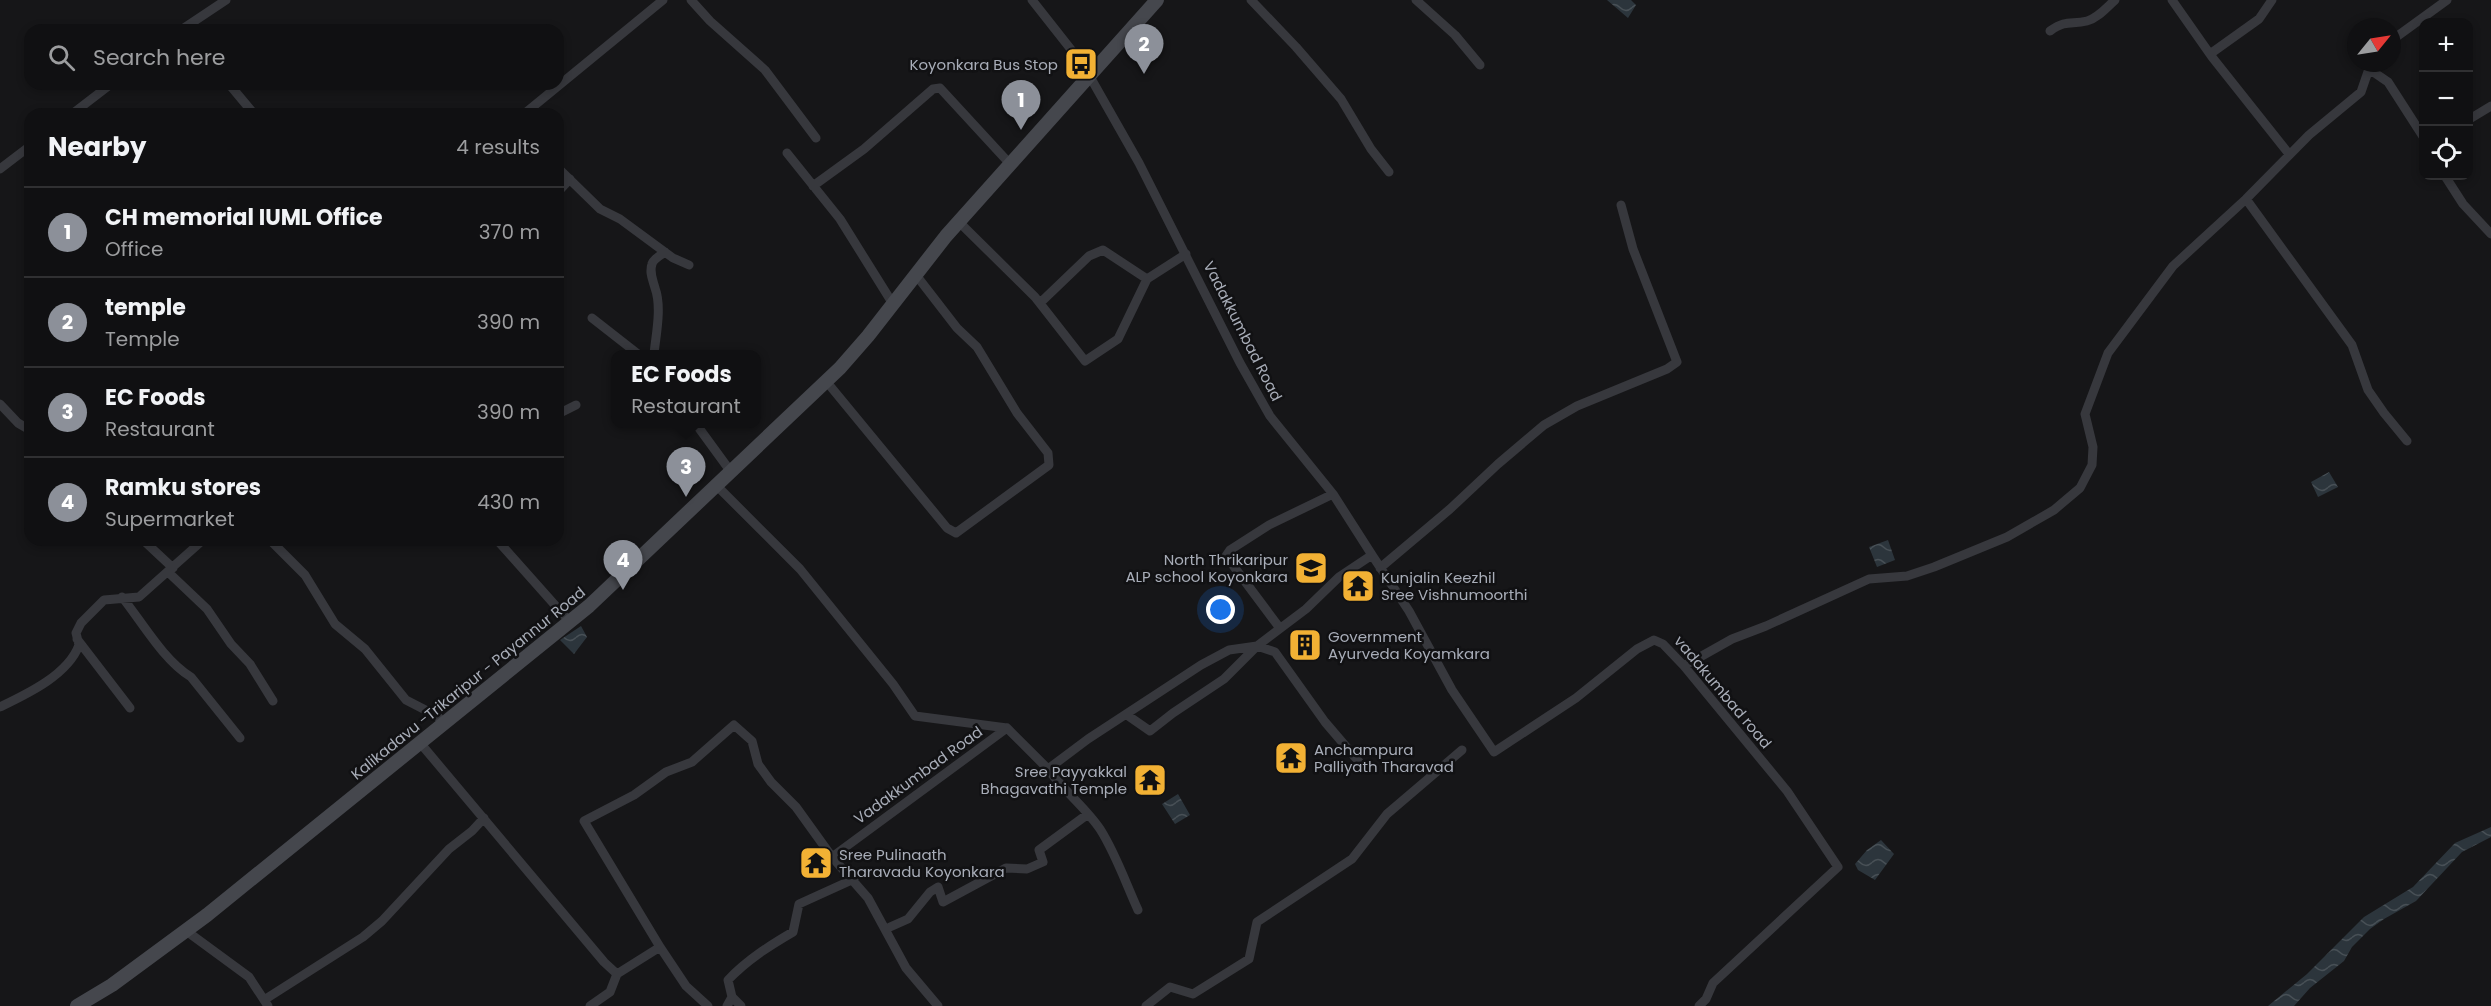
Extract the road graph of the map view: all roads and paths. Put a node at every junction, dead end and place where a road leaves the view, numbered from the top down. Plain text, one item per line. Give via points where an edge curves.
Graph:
1 (226, 0) edge
2 (663, 0) edge
3 (691, 0) edge
4 (1032, 0) edge
5 (1157, 0) edge
6 (1251, 0) edge
7 (1416, 0) edge
8 (2115, 0) edge
9 (2172, 0) edge
10 (2272, 0) edge
11 (2447, 0) edge
12 (191, 24) edge
13 (2050, 31) dead end
14 (2401, 33) edge
15 (2210, 54) junction
16 (1480, 65) dead end
17 (2368, 72) edge
18 (2377, 72) edge
19 (1091, 73) junction
20 (564, 81) edge
21 (103, 90) edge
22 (235, 90) edge
23 (553, 90) edge
24 (2491, 106) edge
25 (80, 108) edge
26 (249, 108) edge
27 (531, 108) edge
28 (2473, 117) edge
29 (2419, 130) edge
30 (816, 138) dead end
31 (24, 151) edge
32 (787, 153) dead end
33 (2289, 154) junction
34 (1010, 164) junction
35 (0, 170) edge
36 (1389, 172) dead end
37 (564, 174) edge
38 (570, 179) junction
39 (2448, 180) edge
40 (564, 186) edge
41 (813, 186) junction
42 (2246, 199) junction
43 (1621, 205) dead end
44 (960, 222) junction
45 (2491, 234) edge
46 (665, 252) junction
47 (1186, 254) junction
48 (689, 265) dead end
49 (916, 275) junction
50 (1147, 279) junction
51 (1040, 303) junction
52 (893, 304) junction
53 (592, 318) dead end
54 (633, 350) edge
55 (654, 350) edge
56 (826, 381) junction
57 (0, 404) edge
58 (576, 405) dead end
59 (564, 411) edge
60 (24, 426) edge
61 (700, 428) edge
62 (2408, 441) dead end
63 (731, 472) junction
64 (716, 485) junction
65 (1333, 494) junction
66 (148, 546) edge
67 (196, 546) edge
68 (276, 546) edge
69 (502, 546) edge
70 (1372, 555) junction
71 (1380, 568) junction
72 (170, 570) junction
73 (122, 597) junction
74 (570, 622) junction
75 (1279, 627) junction
76 (78, 639) junction
77 (1257, 646) junction
78 (1684, 666) junction
79 (273, 701) dead end
80 (0, 707) edge
81 (130, 708) dead end
82 (1127, 715) junction
83 (446, 724) junction
84 (1007, 728) junction
85 (240, 738) dead end
86 (421, 744) junction
87 (1462, 750) dead end
88 (1360, 763) dead end
89 (1048, 769) junction
90 (1088, 814) junction
91 (484, 818) junction
92 (832, 857) junction
93 (854, 879) junction
94 (1138, 910) dead end
95 (890, 927) dead end
96 (185, 930) junction
97 (660, 947) junction
98 (617, 974) junction
99 (732, 997) junction
100 (266, 1003) edge
101 (77, 1006) edge
102 (590, 1006) edge
103 (708, 1006) edge
104 (727, 1006) edge
105 (741, 1006) edge
106 (938, 1006) edge
107 (1146, 1006) edge
108 (1699, 1006) edge

1 - 12 street
2 - 20 street
3 - 30 street via 765,70
4 - 19 street, Vadakkumbad Road
5 - 19 main road, Kalikadavu -Trikaripur - Payannur Road
6 - 36 street via 1341,99
7 - 16 street via 1455,35
8 - 13 street via 2087,21 2069,21
9 - 15 street
10 - 15 street via 2259,18
11 - 14 street
15 - 33 street
17 - 33 street via 2361,92
18 - 29 street via 2388,82
19 - 34 main road, Kalikadavu -Trikaripur - Payannur Road
19 - 47 street, Vadakkumbad Road
21 - 25 street
22 - 26 street
23 - 27 street
24 - 28 street
31 - 35 street
32 - 41 street
33 - 42 street
34 - 41 street via 940,88 933,89 864,149
34 - 44 main road, Kalikadavu -Trikaripur - Payannur Road
37 - 38 street
38 - 40 street
38 - 46 street via 600,208
39 - 45 street via 2463,204
41 - 52 street via 840,219
42 - 62 street via 2352,345 2368,390
42 - 78 street via 2173,266 2108,353 2085,414 2093,447 2092,465 2080,488 2054,510 2007,537 1934,567 1907,576 1869,579 1732,639
43 - 71 street via 1633,249 1677,362 1577,406 1544,425
44 - 49 main road, Kalikadavu -Trikaripur - Payannur Road
44 - 51 street
46 - 48 street
46 - 55 street via 651,267 657,302
47 - 50 street
47 - 65 street, Vadakkumbad Road via 1270,416
49 - 52 main road, Kalikadavu -Trikaripur - Payannur Road
49 - 56 street via 977,347 1017,413 1048,453 1049,465 956,533 947,528
50 - 51 street via 1103,250 1089,256
50 - 51 street via 1118,339 1086,361
52 - 56 main road, Kalikadavu -Trikaripur - Payannur Road
53 - 54 street
56 - 63 main road, Kalikadavu -Trikaripur - Payannur Road
57 - 60 street
58 - 59 street
61 - 63 street
63 - 64 main road, Kalikadavu -Trikaripur - Payannur Road
64 - 74 main road, Kalikadavu -Trikaripur - Payannur Road
64 - 84 street via 800,569 915,716
65 - 70 street, Vadakkumbad Road
65 - 75 street via 1269,525 1226,556
66 - 72 street
67 - 72 street
68 - 83 street via 305,575 335,624 365,649 406,700
69 - 74 street
70 - 71 street, vadakumbad road
70 - 75 street
71 - 78 street, vadakumbad road via 1409,611 1452,690 1494,752 1576,698 1649,641 1663,644
72 - 73 street via 139,597
72 - 79 street via 207,609
73 - 76 street via 104,600 91,612 76,633
73 - 85 street
74 - 83 main road, Kalikadavu -Trikaripur - Payannur Road
75 - 77 street
76 - 80 street via 76,654 56,675
76 - 81 street
77 - 82 street via 1229,650
77 - 82 street via 1224,679 1150,731
77 - 88 street via 1275,652
78 - 108 street, vadakumbad road via 1787,791 1838,867 1713,983
82 - 89 street
83 - 86 main road, Kalikadavu -Trikaripur - Payannur Road
84 - 89 street
84 - 92 street, Vadakkumbad Road
86 - 91 street
86 - 96 main road, Kalikadavu -Trikaripur - Payannur Road
87 - 107 street via 1387,814 1352,859 1257,922 1249,958 1193,994 1170,987
89 - 90 street
90 - 94 street via 1101,830
90 - 95 street via 1039,850 1043,862 1027,869 1006,868 943,902 938,887 908,919
91 - 98 street
91 - 100 street via 448,849 382,921
92 - 93 street
92 - 97 street via 758,764 752,741 734,725 692,762 666,772 634,795 585,821
93 - 99 street via 799,904 793,932 766,948 728,980
93 - 106 street via 906,968
96 - 100 street via 249,977
96 - 101 main road, Kalikadavu -Trikaripur - Payannur Road
97 - 98 street
97 - 103 street via 686,986
98 - 102 street via 610,992
99 - 104 street
99 - 105 street

